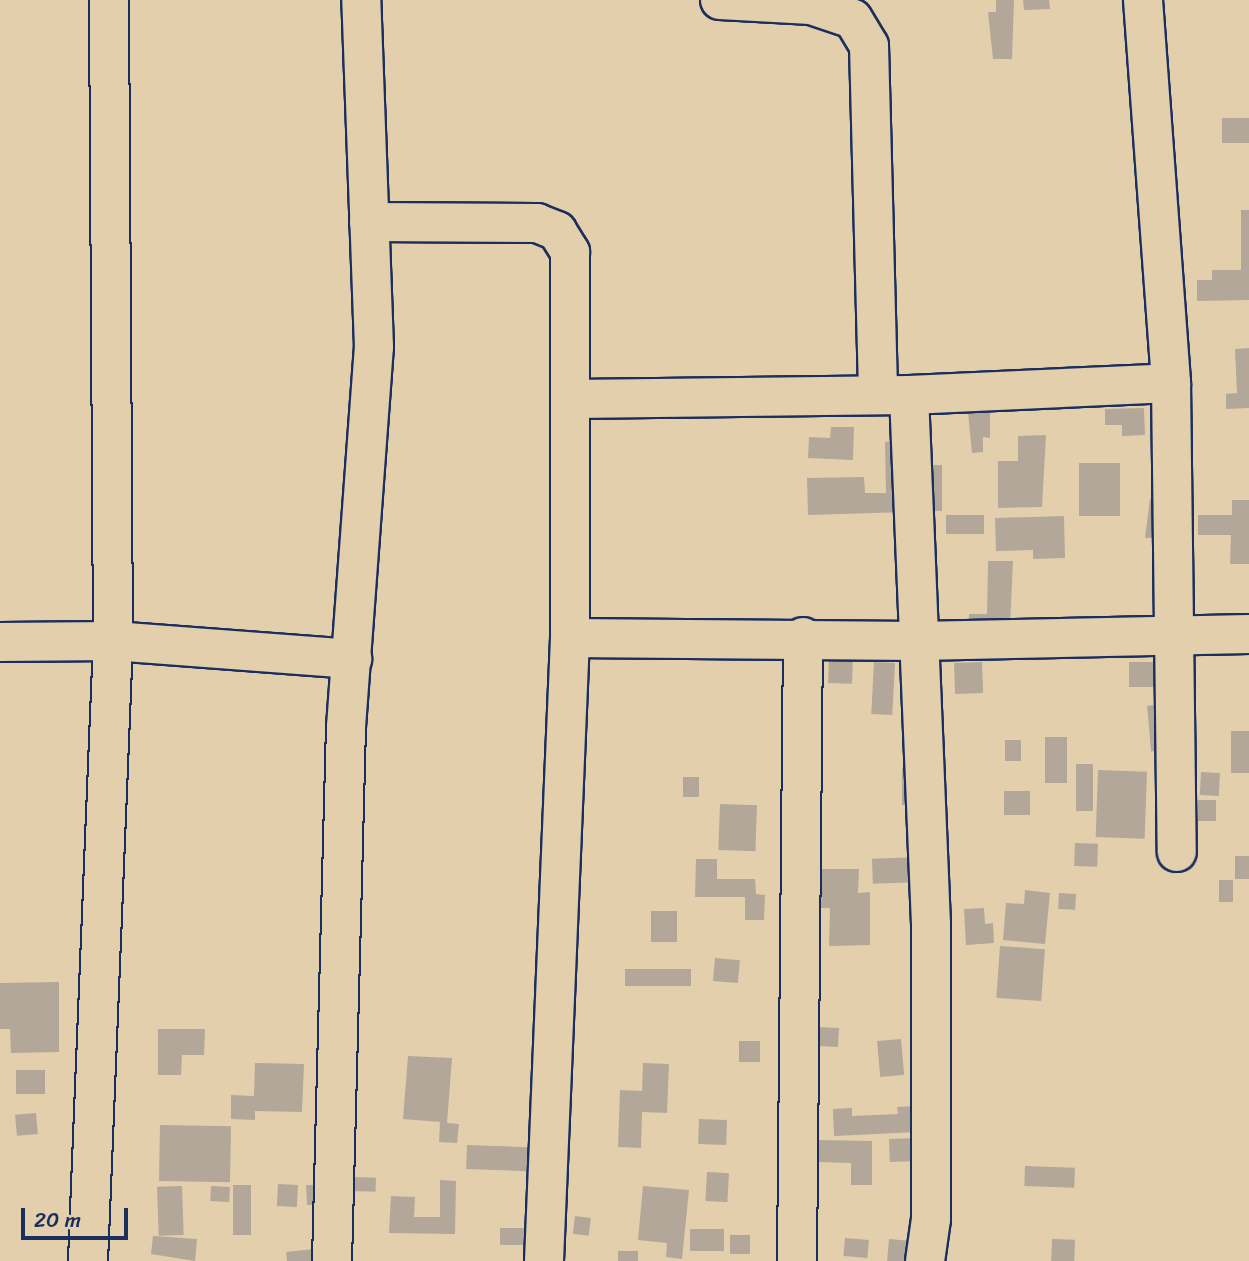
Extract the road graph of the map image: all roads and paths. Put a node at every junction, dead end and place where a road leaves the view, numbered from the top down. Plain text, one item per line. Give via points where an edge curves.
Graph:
1 (109, 0) edge
2 (361, 0) edge
3 (720, 0) edge
4 (1143, 0) edge
5 (811, 2) edge
6 (369, 222) junction
7 (1171, 383) junction
8 (894, 395) junction
9 (572, 399) junction
10 (1249, 634) edge
11 (803, 637) junction
12 (570, 638) junction
13 (1177, 638) junction
14 (113, 641) junction
15 (917, 641) junction
16 (0, 642) edge
17 (352, 659) junction
18 (1177, 852) dead end
19 (88, 1261) edge
20 (332, 1261) edge
21 (544, 1261) edge
22 (797, 1261) edge
23 (925, 1261) edge

1 - 14 street
2 - 6 street
3 - 5 street
4 - 7 street
5 - 8 street via 853,19 870,46
6 - 9 street via 537,223 557,231 569,251
6 - 17 street via 374,347
7 - 8 street
7 - 13 street
8 - 9 street
8 - 15 street
9 - 12 street
10 - 13 street
11 - 12 street
11 - 15 street
11 - 22 street
12 - 21 street
13 - 15 street
13 - 18 street
14 - 16 street
14 - 17 street
14 - 19 street
15 - 23 street via 931,924 931,1219
17 - 20 street via 346,727

